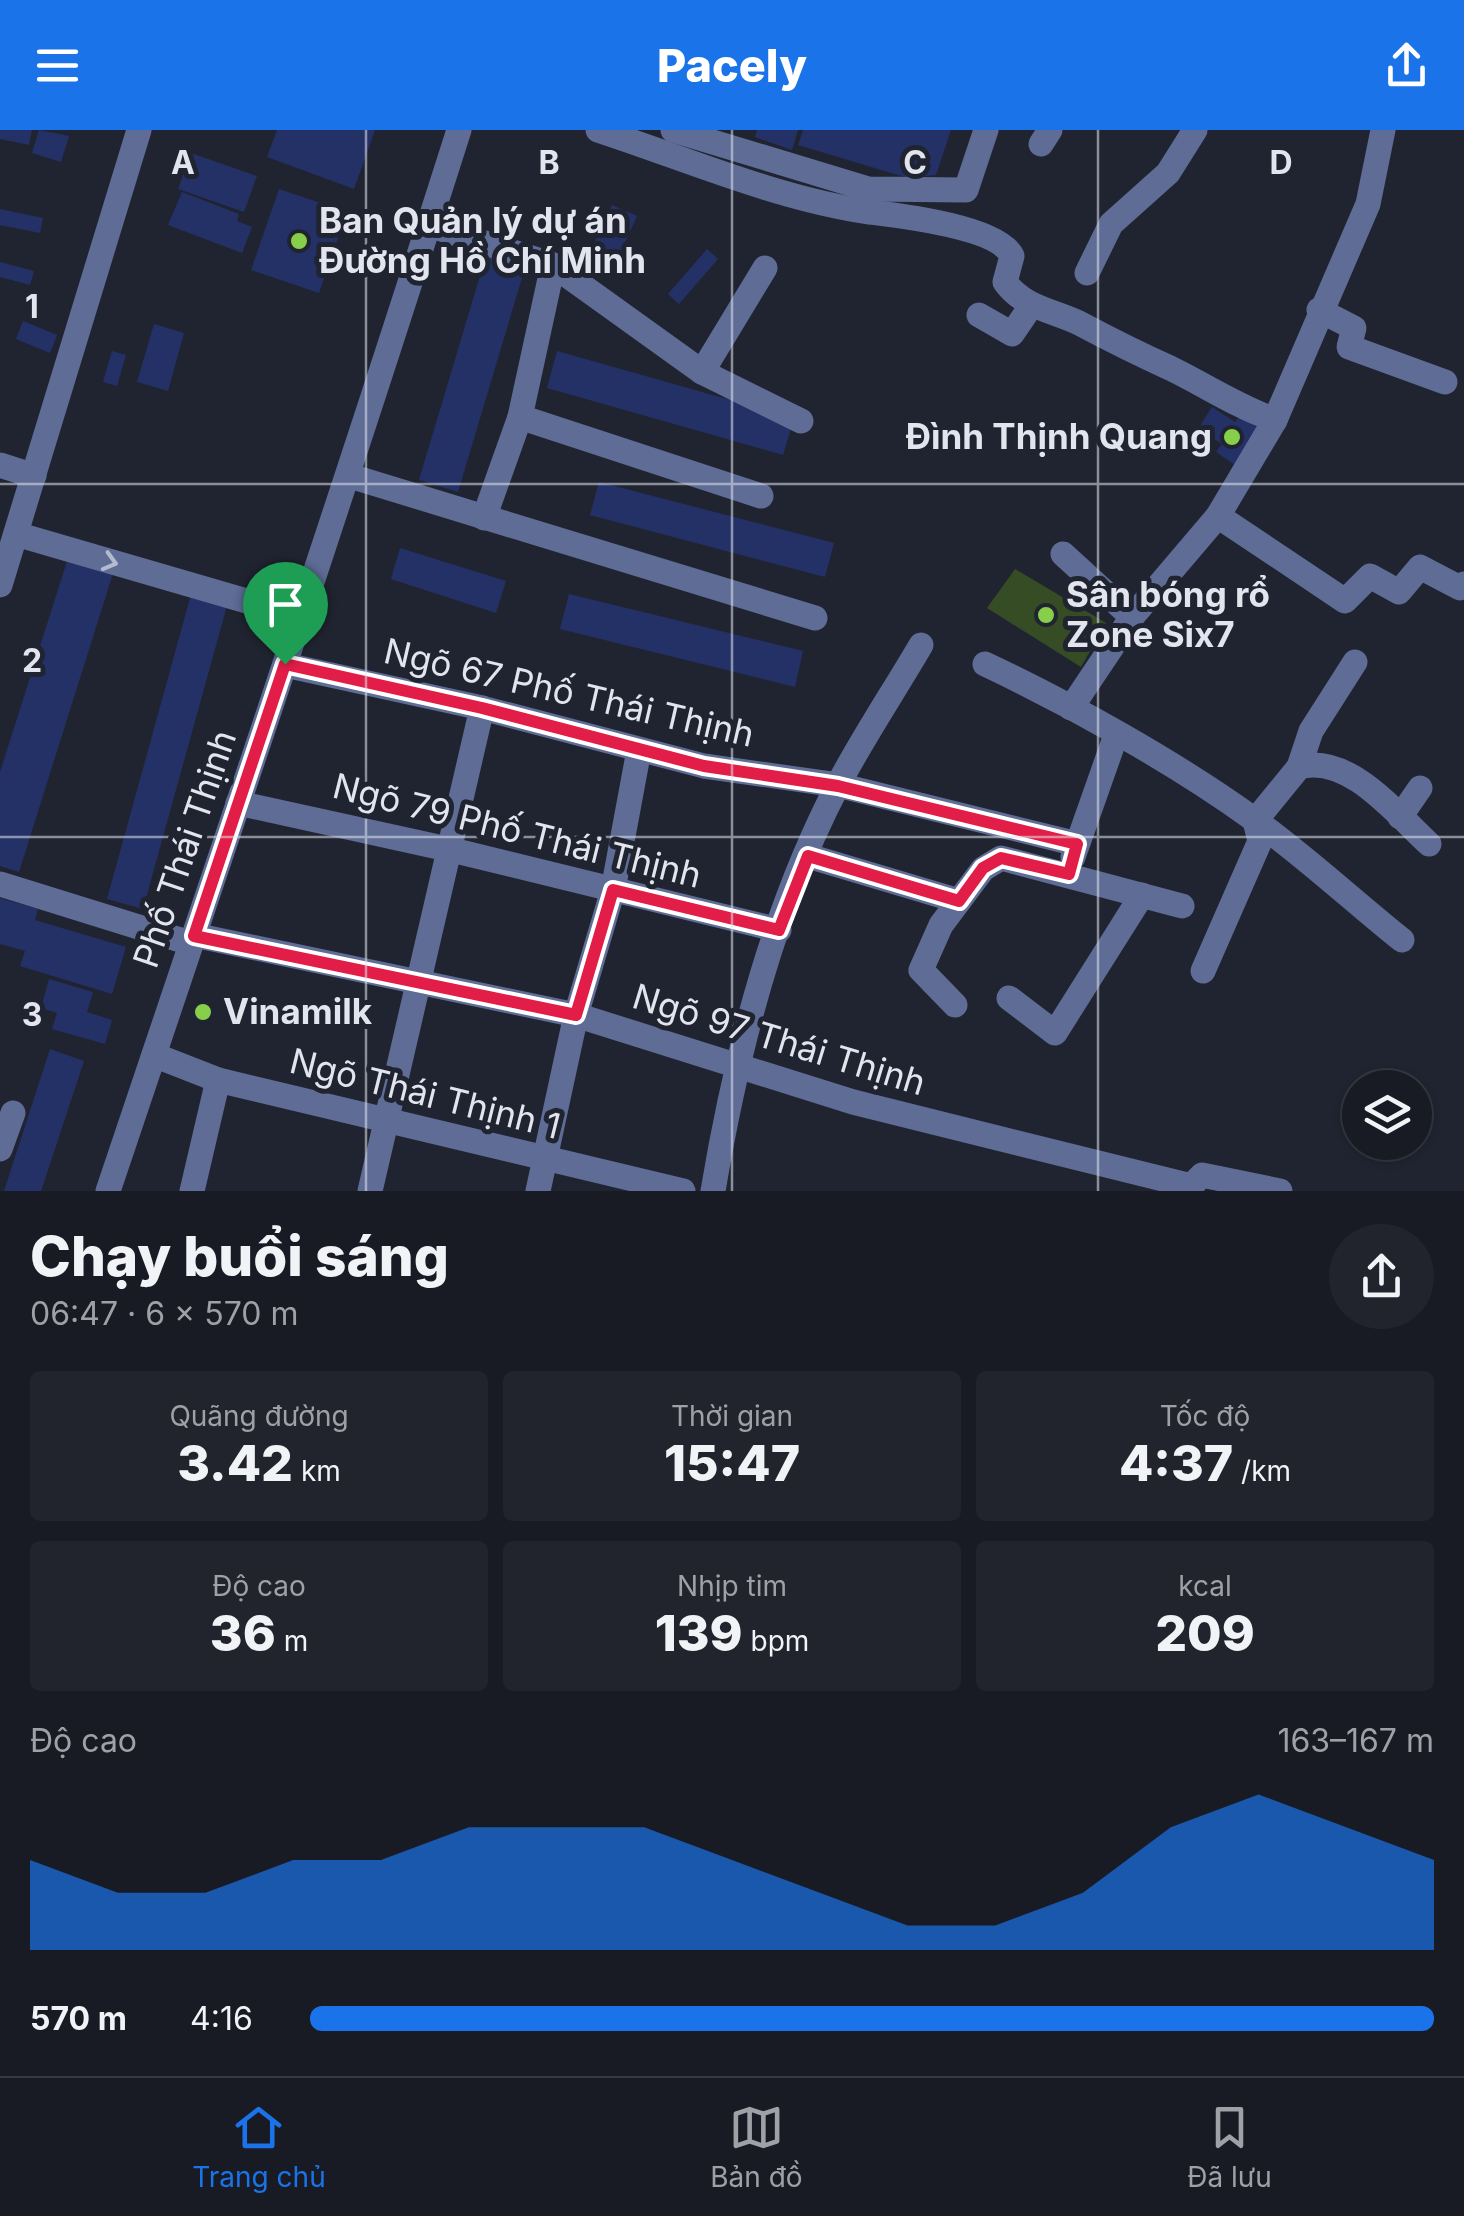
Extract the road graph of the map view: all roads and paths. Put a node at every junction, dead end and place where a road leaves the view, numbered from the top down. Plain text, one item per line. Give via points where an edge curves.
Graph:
1 (138, 130) edge
2 (459, 130) edge
3 (598, 130) edge
4 (673, 130) edge
5 (986, 130) edge
6 (1195, 130) edge
7 (1383, 130) edge
8 (428, 225) junction
9 (553, 264) junction
10 (765, 268) dead end
11 (1087, 273) dead end
12 (1031, 306) junction
13 (1319, 310) junction
14 (979, 315) dead end
15 (702, 372) junction
16 (1445, 382) dead end
17 (520, 417) junction
18 (1275, 420) junction
19 (801, 421) dead end
20 (0, 465) edge
21 (34, 476) junction
22 (350, 476) junction
23 (760, 496) dead end
24 (1218, 516) junction
25 (484, 518) junction
26 (16, 534) junction
27 (1063, 554) dead end
28 (1464, 584) edge
29 (0, 585) edge
30 (298, 616) junction
31 (1132, 617) junction
32 (815, 618) dead end
33 (920, 645) dead end
34 (1355, 662) dead end
35 (285, 664) junction
36 (985, 664) dead end
37 (482, 708) junction
38 (1072, 708) junction
39 (1116, 734) junction
40 (639, 750) junction
41 (1299, 767) junction
42 (838, 786) junction
43 (1420, 788) dead end
44 (238, 804) junction
45 (1400, 817) junction
46 (1256, 820) junction
47 (1077, 844) junction
48 (1429, 844) dead end
49 (452, 850) junction
50 (808, 856) junction
51 (1069, 874) junction
52 (0, 884) edge
53 (613, 890) junction
54 (1142, 895) junction
55 (959, 901) junction
56 (1182, 906) dead end
57 (779, 930) junction
58 (192, 939) junction
59 (1402, 940) dead end
60 (1203, 971) dead end
61 (418, 983) junction
62 (1009, 998) dead end
63 (955, 1005) dead end
64 (576, 1015) junction
65 (154, 1055) junction
66 (736, 1066) junction
67 (218, 1080) junction
68 (13, 1113) dead end
69 (386, 1120) junction
70 (0, 1150) edge
71 (546, 1159) junction
72 (1190, 1188) edge
73 (108, 1191) edge
74 (192, 1191) edge
75 (370, 1191) edge
76 (538, 1191) edge
77 (683, 1191) edge
78 (713, 1191) edge
79 (1280, 1191) edge

1 - 21 street
2 - 8 street, Phố Thái Thịnh
3 - 12 street via 806,199 925,219 997,240 1012,256 1005,282
4 - 5 street via 868,189 946,190 966,190
6 - 11 street via 1168,173 1110,224
7 - 13 street via 1368,204
8 - 9 street
8 - 22 street, Phố Thái Thịnh
9 - 15 street
9 - 17 street
10 - 15 street
12 - 14 street via 1012,334
12 - 18 street via 1075,321 1228,403
13 - 16 street via 1354,328 1349,348
13 - 18 street
15 - 19 street
17 - 23 street
17 - 25 street
18 - 24 street
20 - 21 street
21 - 26 street
22 - 25 street
22 - 30 street, Phố Thái Thịnh
24 - 28 street via 1344,601 1370,576 1399,592 1420,567 1460,588
24 - 31 street
25 - 32 street
26 - 29 street
26 -> 30 street
27 - 31 street
30 - 35 street, Phố Thái Thịnh
31 - 38 street
33 - 42 street
34 - 41 street via 1311,731
35 - 37 street, Ngõ 67 Phố Thái Thịnh
35 - 44 street, Phố Thái Thịnh
36 - 38 street
37 - 40 street, Ngõ 67 Phố Thái Thịnh
37 - 49 street
38 - 39 street
39 - 46 street
39 - 47 street
40 - 42 street, Ngõ 67 Phố Thái Thịnh
40 - 53 street
41 - 45 street via 1352,777
41 - 46 street
42 - 47 street, Ngõ 67 Phố Thái Thịnh
42 - 50 street
43 - 45 street
44 - 49 street, Ngõ 79 Phố Thái Thịnh
44 - 58 street, Phố Thái Thịnh
45 - 48 street
46 - 59 street
46 - 60 street via 1260,841
47 - 51 street
49 - 53 street, Ngõ 79 Phố Thái Thịnh
49 - 61 street
50 - 55 street
50 - 57 street
51 - 54 street
51 - 55 street via 1001,858 983,868
52 - 58 street, Ngõ 97 Thái Thịnh
53 - 57 street, Ngõ 79 Phố Thái Thịnh
53 - 64 street
54 - 56 street
54 - 62 street via 1055,1033
55 - 63 street via 921,970
57 - 66 street
58 - 61 street, Ngõ 97 Thái Thịnh
58 - 65 street, Phố Thái Thịnh
61 - 64 street, Ngõ 97 Thái Thịnh
61 - 69 street
64 - 66 street, Ngõ 97 Thái Thịnh
64 - 71 street
65 - 67 street, Ngõ Thái Thịnh 1
65 - 73 street, Phố Thái Thịnh
66 - 72 street, Ngõ 97 Thái Thịnh
66 - 78 street
67 - 69 street, Ngõ Thái Thịnh 1
67 - 74 street
68 - 70 street
69 - 71 street, Ngõ Thái Thịnh 1
69 - 75 street
71 - 76 street
71 - 77 street, Ngõ Thái Thịnh 1
72 - 79 street, Ngõ 97 Thái Thịnh via 1202,1175

